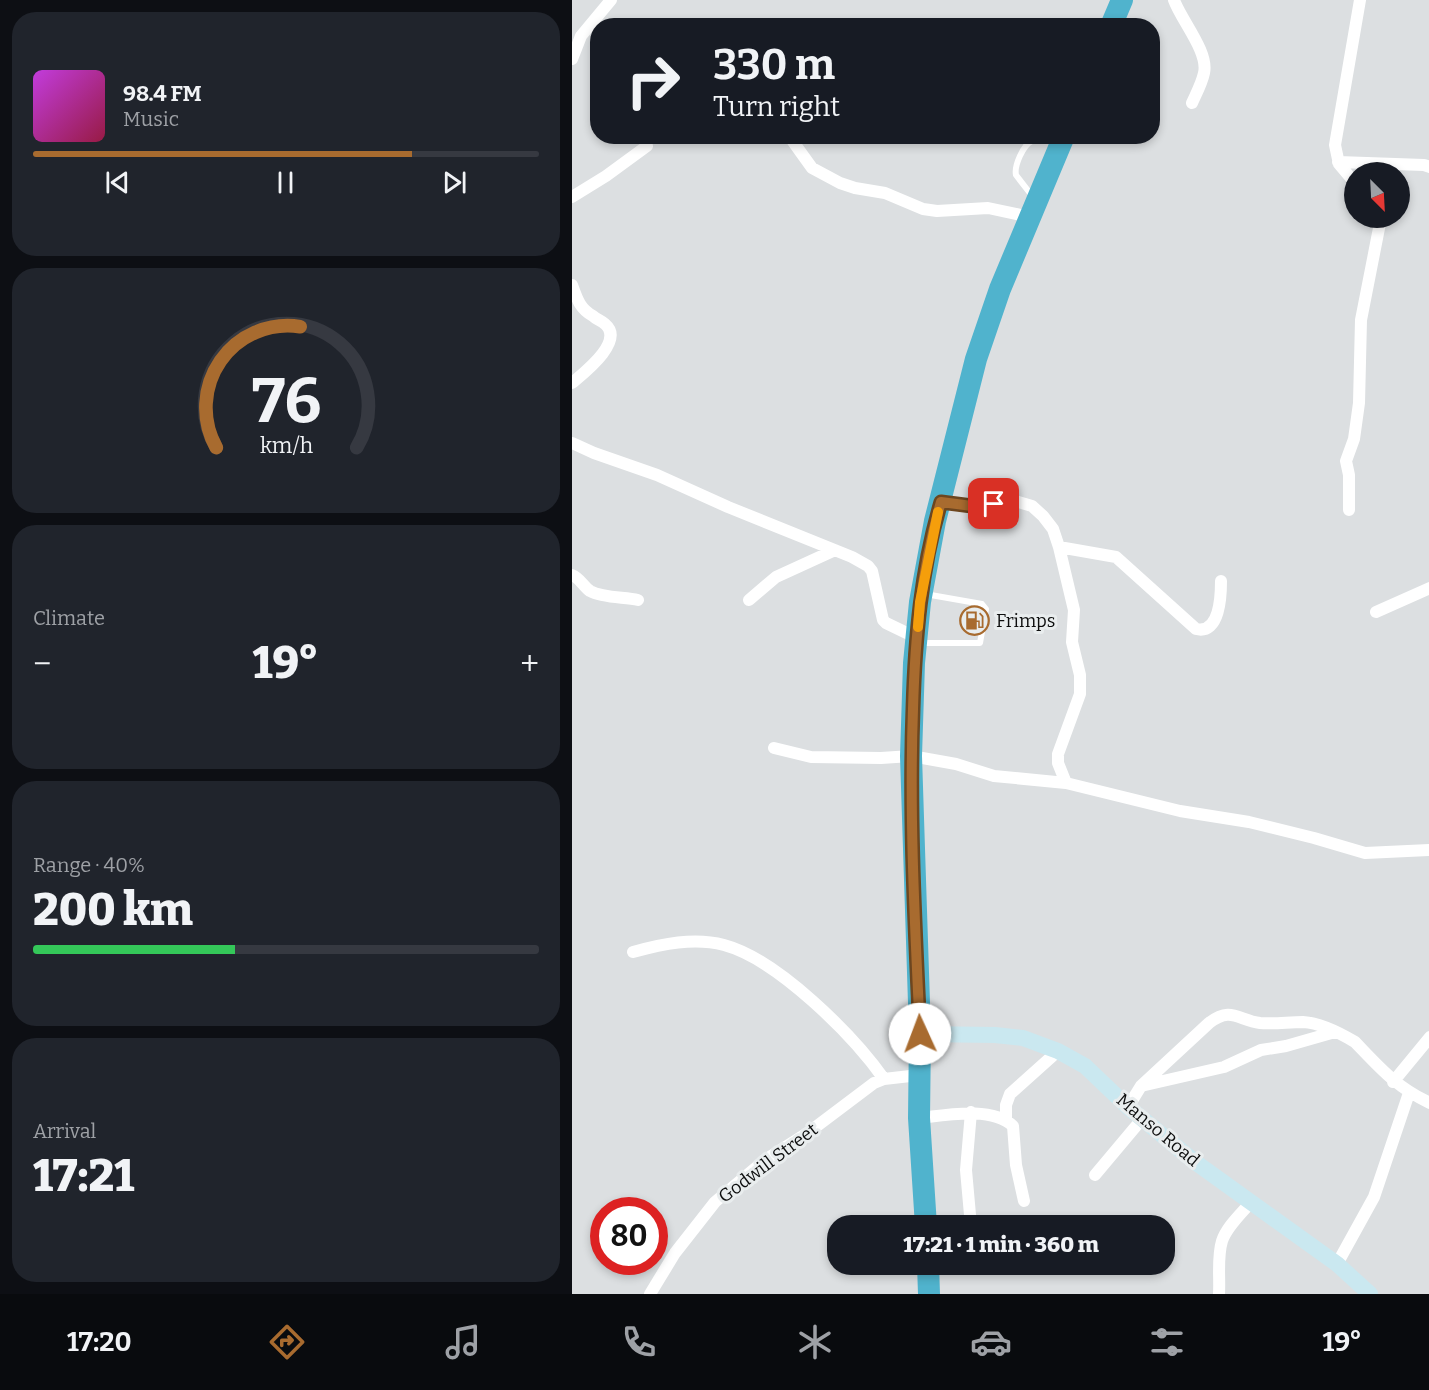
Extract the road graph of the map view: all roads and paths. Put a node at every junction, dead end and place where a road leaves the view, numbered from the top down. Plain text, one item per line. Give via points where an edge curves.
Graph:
1 (611, 0) edge
2 (1122, 0) edge
3 (1174, 0) edge
4 (1360, 0) edge
5 (596, 18) edge
6 (1114, 18) edge
7 (590, 25) edge
8 (572, 58) edge
9 (1192, 104) dead end
10 (795, 144) edge
11 (1027, 144) edge
12 (1060, 144) edge
13 (647, 146) dead end
14 (1338, 162) junction
15 (1430, 167) edge
16 (1344, 169) edge
17 (572, 196) edge
18 (1033, 208) junction
19 (1379, 228) edge
20 (572, 285) edge
21 (572, 383) edge
22 (572, 443) edge
23 (941, 502) junction
24 (1349, 510) dead end
25 (1059, 547) junction
26 (835, 550) junction
27 (572, 575) edge
28 (1221, 581) dead end
29 (1430, 588) edge
30 (921, 594) junction
31 (638, 600) dead end
32 (749, 600) dead end
33 (1376, 612) dead end
34 (917, 640) junction
35 (774, 748) dead end
36 (911, 756) junction
37 (1066, 783) junction
38 (1430, 850) edge
39 (633, 952) dead end
40 (1335, 1032) junction
41 (920, 1034) junction
42 (1430, 1037) edge
43 (1058, 1051) junction
44 (919, 1075) junction
45 (884, 1079) junction
46 (1394, 1082) junction
47 (1141, 1086) junction
48 (1409, 1093) junction
49 (1430, 1102) edge
50 (1128, 1107) junction
51 (971, 1112) junction
52 (919, 1118) junction
53 (1142, 1119) junction
54 (1006, 1120) junction
55 (1095, 1174) dead end
56 (1024, 1202) dead end
57 (1251, 1202) junction
58 (925, 1215) edge
59 (970, 1215) edge
60 (1337, 1264) junction
61 (928, 1275) edge
62 (650, 1294) edge
63 (929, 1294) edge
64 (1219, 1294) edge
65 (1370, 1294) edge

1 - 5 street
2 - 6 highway
3 - 9 street via 1205,65
4 - 14 street via 1335,145
7 - 8 street
10 - 18 street via 812,168 848,185 886,193 923,209
11 - 18 lane via 1016,175
12 - 18 highway
13 - 17 street
14 - 15 street
14 - 16 street
18 - 23 highway via 976,359
19 - 24 street via 1361,320 1359,403 1346,461
20 - 21 street via 583,310 605,323 612,338 593,364
22 - 26 street
23 - 25 street via 972,506 1015,501 1032,506 1053,529
23 - 30 highway
25 - 28 street via 1116,558 1196,629 1208,627 1218,614
25 - 37 street via 1074,610 1072,642 1081,685 1058,754
26 - 32 street via 776,578
26 - 34 street via 868,566 875,577 883,620
27 - 31 street via 595,593
29 - 33 street
30 - 34 highway
30 - 34 lane via 982,604 986,609 980,643
34 - 36 highway
35 - 36 street via 811,757
36 - 37 street via 994,776
36 - 41 highway
37 - 38 street via 1180,811 1249,822 1365,853
39 - 45 street via 671,942 699,942 743,952 806,995 866,1055
40 - 46 street via 1355,1042
40 - 47 street via 1261,1050 1229,1066
40 - 47 street via 1304,1022 1258,1022 1230,1014 1217,1016
41 - 43 street, Manso Road via 1023,1038
41 - 44 highway
42 - 46 street
43 - 50 street, Manso Road via 1085,1066
43 - 54 street via 1010,1094
44 - 45 street, Godwill Street
44 - 52 highway
45 - 62 street, Godwill Street via 765,1161 715,1202 675,1253
46 - 48 street
47 - 50 street
48 - 49 street
48 - 60 street via 1374,1197
50 - 53 street, Manso Road
51 - 52 street
51 - 54 street
51 - 59 street via 966,1170
52 - 58 highway
53 - 55 street
53 - 57 street, Manso Road
54 - 56 street via 1013,1126
57 - 60 street, Manso Road
57 - 64 street via 1222,1240
60 - 65 street, Manso Road
61 - 63 highway

